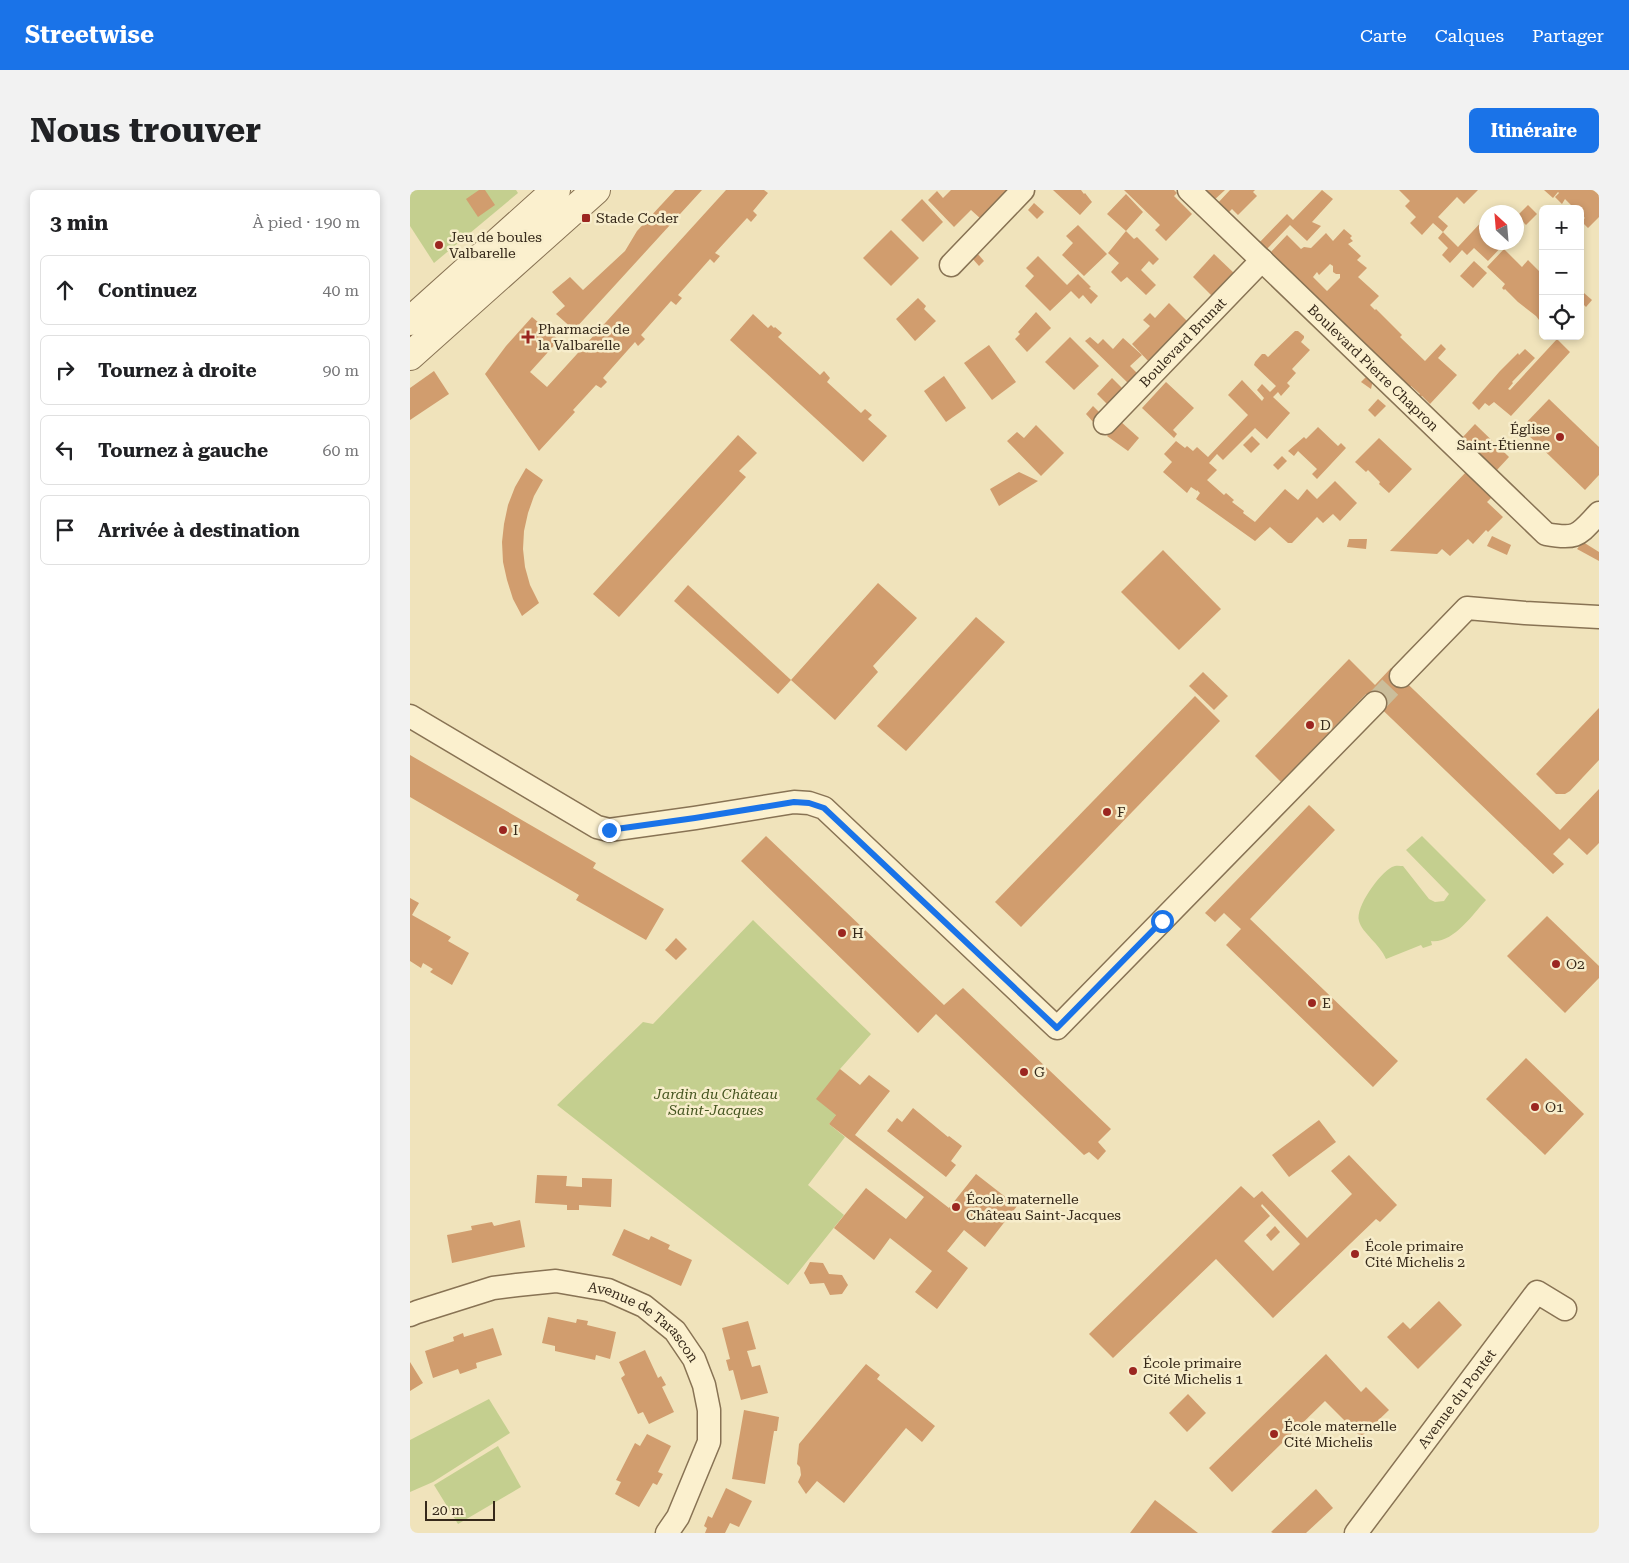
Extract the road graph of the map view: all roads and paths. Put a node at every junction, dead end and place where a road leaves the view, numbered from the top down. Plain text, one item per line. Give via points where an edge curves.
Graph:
1 (556, 190) edge
2 (596, 190) edge
3 (1023, 190) edge
4 (1189, 190) edge
5 (1262, 260) junction
6 (951, 265) dead end
7 (410, 320) edge
8 (410, 356) edge
9 (1105, 423) dead end
10 (1599, 513) edge
11 (1599, 617) edge
12 (1401, 676) tunnel mouth
13 (1375, 703) tunnel mouth
14 (410, 716) edge
15 (1565, 1310) dead end
16 (410, 1315) edge
17 (668, 1533) edge
18 (1356, 1533) edge

1 - 7 street
2 - 8 street
3 - 6 street
4 - 5 street, Boulevard Pierre Chapron
5 - 9 street, Boulevard Brunat
5 - 10 street, Boulevard Pierre Chapron via 1546,534 1563,537 1579,534
11 - 12 street via 1467,608
13 - 14 street via 1057,1028 824,808 794,802 609,830 597,828
15 - 18 street, Avenue du Pontet via 1536,1292
16 - 17 street, Avenue de Tarascon via 492,1288 556,1282 608,1290 644,1306 676,1331 694,1359 704,1384 709,1410 709,1442 678,1517

